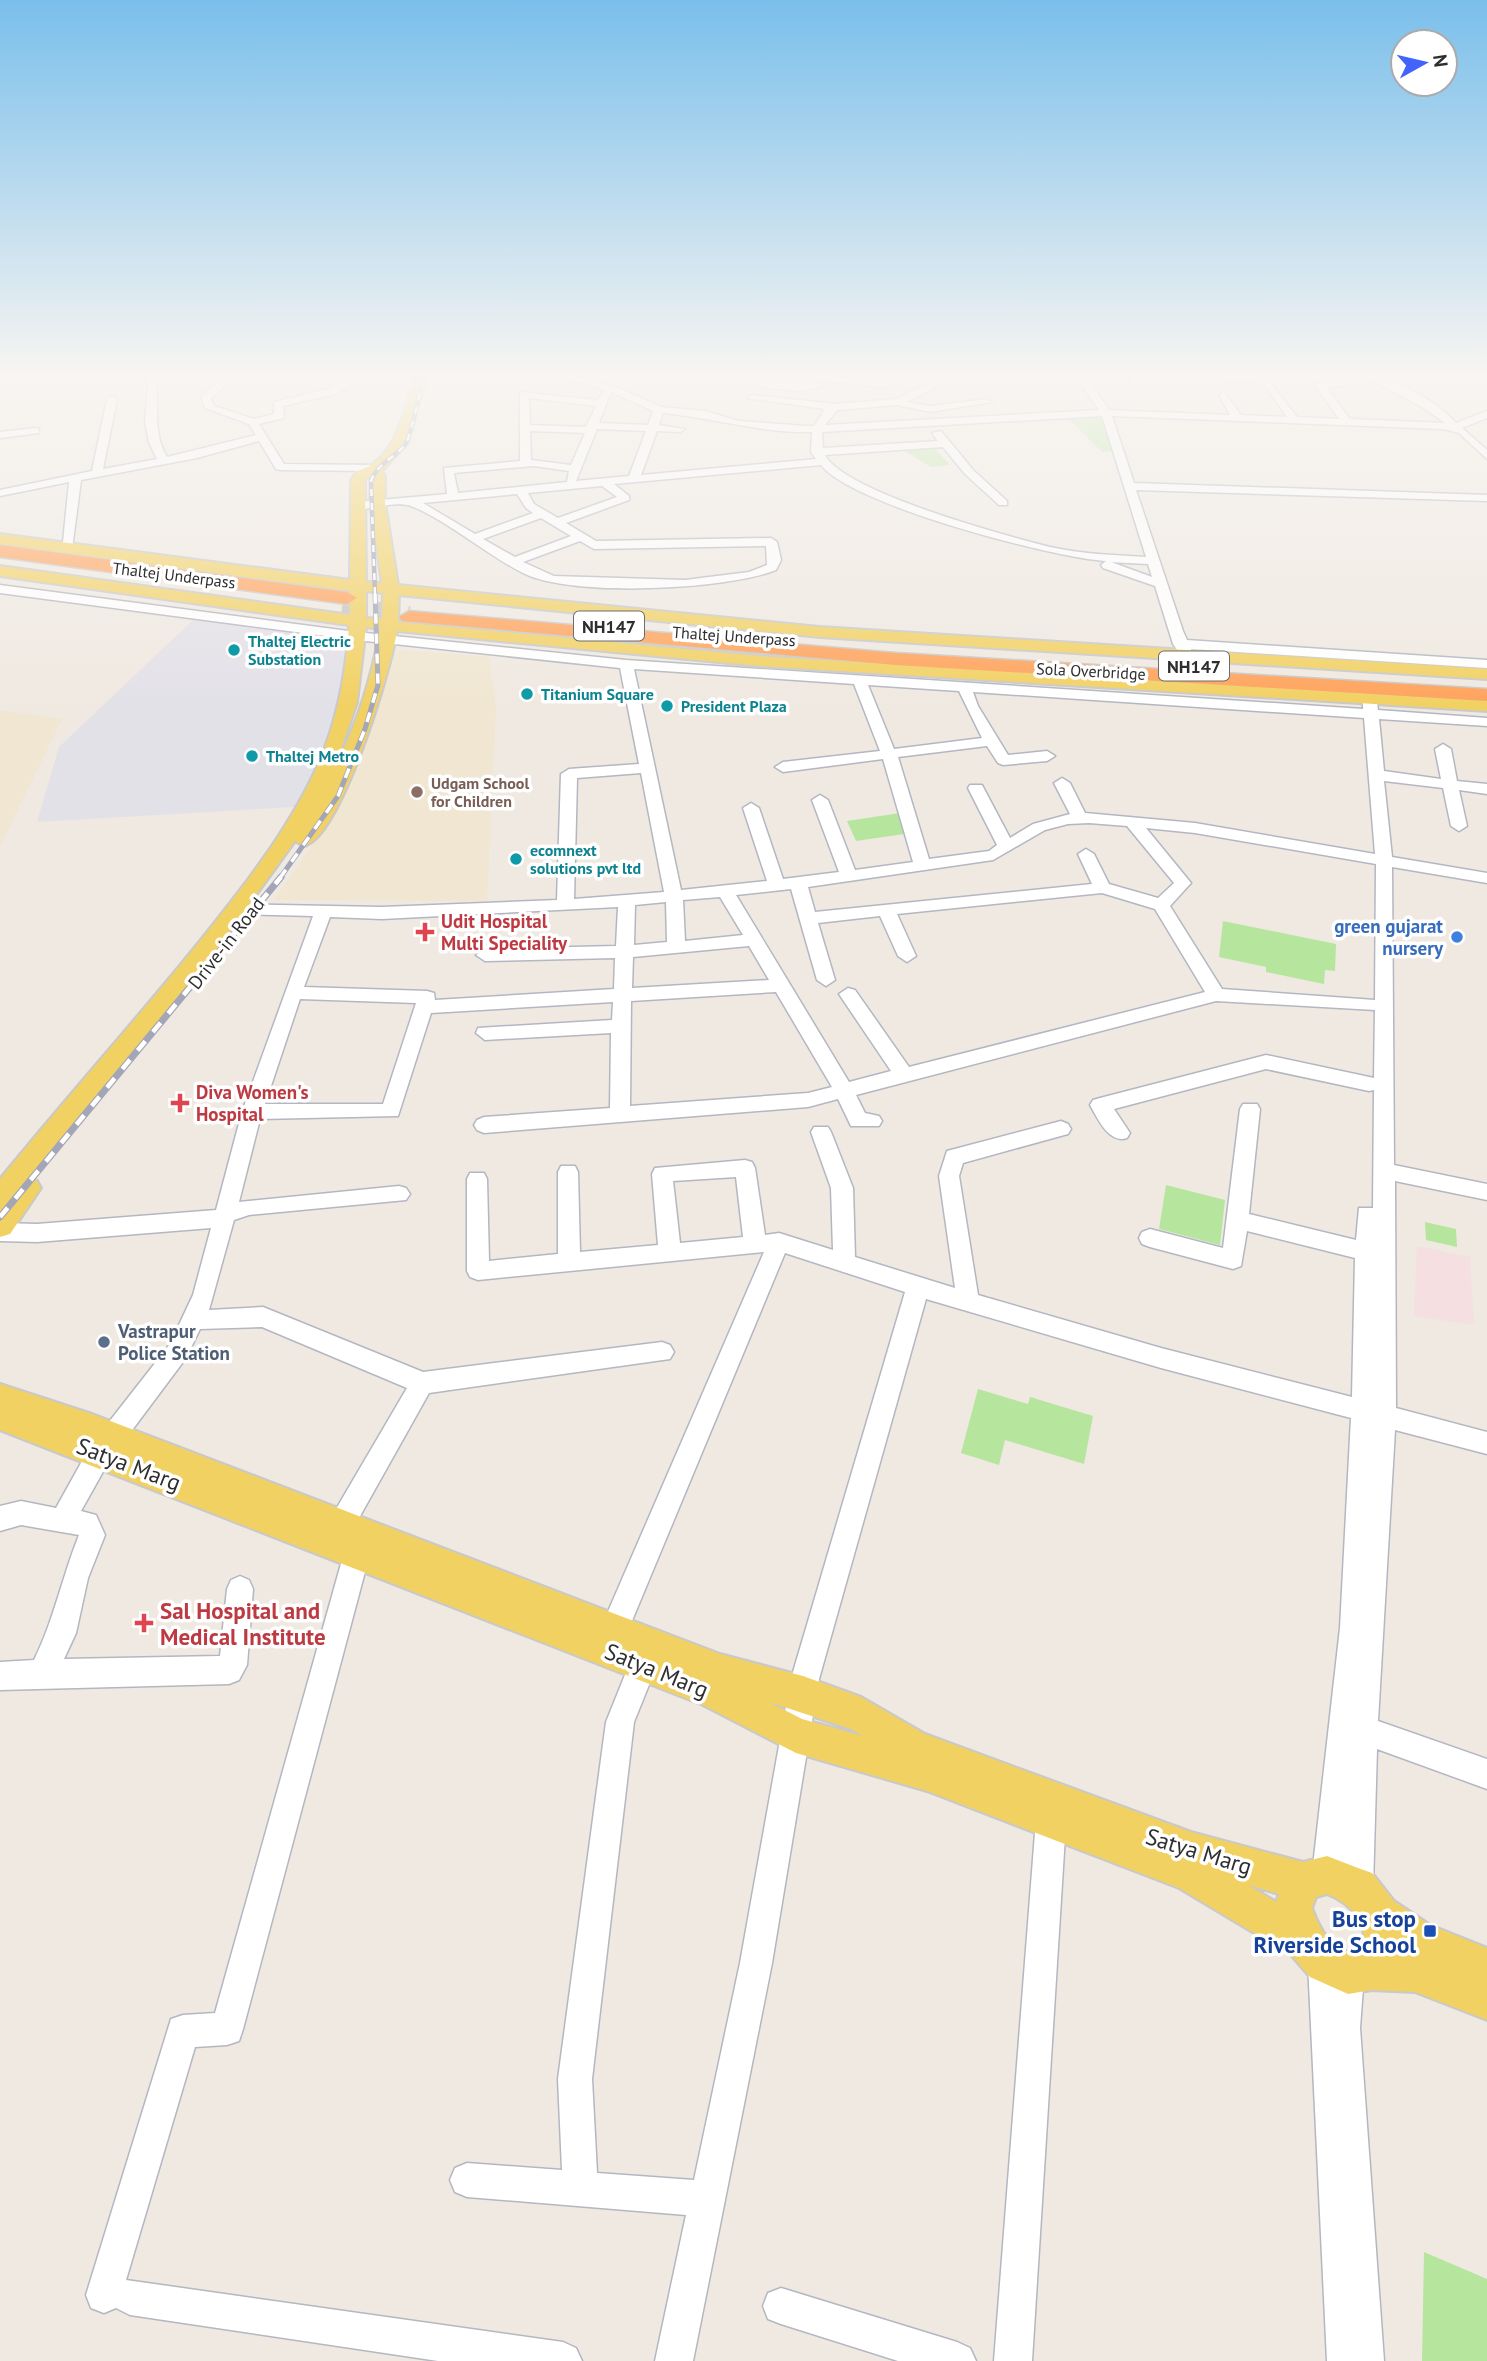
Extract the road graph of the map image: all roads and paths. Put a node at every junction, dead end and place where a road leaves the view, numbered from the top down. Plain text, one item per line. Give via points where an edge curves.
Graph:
1 (35, 485) edge
2 (75, 485) edge
3 (358, 485) edge
4 (378, 485) edge
5 (450, 485) edge
6 (567, 485) edge
7 (608, 485) edge
8 (857, 485) edge
9 (985, 485) edge
10 (1130, 486) joint
11 (520, 490) junction
12 (0, 493) edge
13 (453, 497) junction
14 (1487, 498) edge
15 (411, 501) junction
16 (1003, 503) dead end
17 (379, 504) junction
18 (358, 506) junction
19 (541, 514) junction
20 (555, 523) junction
21 (580, 537) junction
22 (474, 538) junction
23 (0, 539) edge
24 (66, 548) junction
25 (0, 551) edge
26 (1082, 556) junction
27 (0, 560) edge
28 (1154, 561) junction
29 (513, 562) junction
30 (626, 563) junction
31 (0, 571) edge
32 (1161, 584) junction
33 (0, 589) edge
34 (391, 591) junction
35 (350, 597) junction
36 (400, 622) junction
37 (357, 629) junction
38 (959, 642) junction
39 (847, 645) junction
40 (1184, 650) junction
41 (899, 659) junction
42 (626, 664) junction
43 (1487, 664) edge
44 (1487, 674) edge
45 (860, 681) junction
46 (1487, 685) edge
47 (965, 688) junction
48 (1487, 695) edge
49 (1366, 706) junction
50 (1487, 706) edge
51 (1487, 722) edge
52 (992, 741) junction
53 (1443, 748) dead end
54 (889, 754) junction
55 (1047, 756) dead end
56 (650, 768) junction
57 (783, 768) dead end
58 (1377, 775) junction
59 (1062, 783) dead end
60 (1452, 785) junction
61 (976, 788) dead end
62 (1487, 789) edge
63 (820, 800) dead end
64 (751, 808) dead end
65 (1080, 819) junction
66 (1131, 821) junction
67 (1459, 826) dead end
68 (1006, 846) junction
69 (1086, 854) dead end
70 (1377, 861) junction
71 (923, 866) junction
72 (849, 876) junction
73 (1487, 878) edge
74 (798, 882) junction
75 (776, 883) junction
76 (1102, 888) junction
77 (726, 892) junction
78 (674, 896) junction
79 (627, 901) junction
80 (565, 905) junction
81 (1161, 905) junction
82 (244, 909) junction
83 (886, 910) junction
84 (323, 912) junction
85 (807, 918) junction
86 (754, 940) junction
87 (676, 947) junction
88 (625, 952) junction
89 (485, 956) dead end
90 (907, 956) dead end
91 (825, 980) dead end
92 (781, 985) junction
93 (293, 993) junction
94 (848, 994) dead end
95 (623, 995) junction
96 (1216, 995) junction
97 (1371, 1005) junction
98 (424, 1007) junction
99 (621, 1026) junction
100 (485, 1033) dead end
101 (904, 1075) junction
102 (1370, 1084) junction
103 (844, 1090) junction
104 (1250, 1109) dead end
105 (252, 1112) junction
106 (620, 1114) junction
107 (872, 1121) dead end
108 (484, 1125) dead end
109 (1061, 1129) dead end
110 (821, 1132) dead end
111 (1120, 1133) dead end
112 (1382, 1170) junction
113 (568, 1172) dead end
114 (477, 1179) dead end
115 (1487, 1192) edge
116 (399, 1194) dead end
117 (0, 1198) edge
118 (224, 1215) junction
119 (1238, 1220) junction
120 (0, 1226) edge
121 (0, 1232) edge
122 (1150, 1238) dead end
123 (767, 1243) junction
124 (670, 1252) junction
125 (1367, 1252) junction
126 (569, 1262) junction
127 (844, 1263) junction
128 (918, 1287) junction
129 (968, 1301) junction
130 (191, 1320) junction
131 (662, 1352) dead end
132 (422, 1384) junction
133 (1374, 1413) junction
134 (4, 1414) edge
135 (1487, 1443) edge
136 (106, 1445) junction
137 (0, 1519) edge
138 (62, 1521) junction
139 (349, 1539) junction
140 (240, 1588) dead end
141 (614, 1630) junction
142 (643, 1664) junction
143 (42, 1673) junction
144 (0, 1676) edge
145 (803, 1694) junction
146 (1363, 1730) junction
147 (796, 1735) junction
148 (1487, 1774) edge
149 (1051, 1820) junction
150 (1342, 1890) junction
151 (1337, 1962) junction
152 (1487, 1968) edge
153 (1487, 2000) edge
154 (467, 2180) dead end
155 (580, 2189) junction
156 (707, 2199) junction
157 (781, 2306) dead end
158 (563, 2361) edge
159 (674, 2361) edge
160 (957, 2361) edge
161 (1013, 2361) edge
162 (1346, 2361) edge
163 (1365, 2361) edge

1 - 12 street
2 - 24 street
3 - 18 main road, Drive-in Road
4 - 17 main road, Drive-in Road
5 - 13 street
6 - 11 street
7 - 20 street via 625,498
8 - 26 street via 884,499 1048,550
9 - 16 street
10 - 14 street
10 - 28 street
11 - 13 street
11 - 19 street
13 - 15 street
15 - 17 street
15 - 22 street
17 - 18 street
17 - 34 main road, Drive-in Road
18 - 35 main road, Drive-in Road
19 - 20 street
19 - 22 street
20 - 21 street
21 - 29 street
21 - 30 street
22 - 29 street
23 - 24 main road
24 - 35 main road
25 - 35 highway, Thaltej Underpass
26 - 28 street
26 - 32 street
27 - 35 highway, Thaltej Underpass
28 - 32 street
29 - 30 street via 552,580
30 - 30 street via 771,542 775,560 772,567 752,575 685,584
31 - 37 main road
32 - 40 street
33 - 37 street
34 - 35 main road
34 - 36 main road, Drive-in Road
34 - 38 main road
35 - 37 main road, Drive-in Road
36 - 37 main road
36 - 39 highway, Thaltej Underpass / NH147
36 - 41 main road via 628,651
36 - 41 highway, Thaltej Underpass / NH147 via 821,653 839,660
36 - 42 street
36 - 82 main road, Drive-in Road via 336,791
37 - 82 main road, Drive-in Road via 348,702 330,756 295,826
38 - 39 highway
38 - 40 main road
39 - 41 highway, Sola Overbridge / NH147
40 - 43 street
40 - 44 main road
41 - 46 highway, Sola Overbridge / NH147
41 - 48 highway, Sola Overbridge / NH147
41 - 49 main road
42 - 45 street
42 - 56 street
45 - 47 street
45 - 54 street
47 - 49 street
47 - 52 street
49 - 50 main road
49 - 51 street via 1428,725
49 - 58 street
49 - 70 street
52 - 54 street
52 - 55 street via 1005,762
53 - 60 street
54 - 57 street
54 - 71 street
56 - 78 street
56 - 80 street via 569,774
58 - 60 street
58 - 70 street
59 - 65 street
60 - 62 street
60 - 67 street
61 - 68 street
63 - 72 street
64 - 75 street
65 - 66 street
65 - 68 street via 1039,827
66 - 70 street
66 - 81 street via 1183,883
68 - 71 street via 993,855
69 - 76 street
70 - 73 street
70 - 97 street
70 - 112 street
71 - 72 street
72 - 74 street
74 - 75 street
74 - 85 street
75 - 77 street
76 - 81 street
76 - 83 street
77 - 78 street
77 - 86 street
78 - 79 street
78 - 87 street
79 - 80 street
79 - 88 street
80 - 84 street
81 - 96 street
82 - 84 street
82 - 117 main road, Drive-in Road
82 - 120 main road, Drive-in Road
83 - 85 street
83 - 90 street
84 - 93 street
85 - 91 street
86 - 87 street
86 - 92 street
87 - 88 street
88 - 89 street
88 - 95 street
92 - 95 street
92 - 103 street
93 - 98 street via 427,997
93 - 105 street
94 - 101 street
95 - 98 street
95 - 99 street
96 - 97 street
96 - 101 street
97 - 102 street
98 - 105 street via 391,1111
99 - 100 street
99 - 106 street
101 - 103 street
102 - 111 street via 1266,1062 1100,1105
102 - 125 street
103 - 106 street via 808,1100
103 - 107 street via 858,1121
104 - 119 street
105 - 118 street
106 - 108 street
109 - 129 street via 954,1157 950,1176
110 - 127 street via 842,1188
112 - 115 street
112 - 133 street
113 - 126 street
114 - 126 street via 478,1271
116 - 118 street via 249,1206
118 - 121 street via 37,1233
118 - 130 street via 204,1294
119 - 122 street via 1233,1260
119 - 125 street
123 - 124 street
123 - 124 street via 745,1168 662,1174
123 - 127 street
123 - 141 street
124 - 126 street
125 - 133 street
127 - 128 street
128 - 129 street
128 - 145 street via 854,1500
129 - 133 street via 1161,1358
130 - 132 street via 263,1317
130 - 136 street via 178,1351
131 - 132 street
132 - 139 street
133 - 135 street
133 - 146 street
133 - 150 street via 1362,1502 1341,1789
134 - 136 main road, Satya Marg
136 - 138 street
136 - 139 main road, Satya Marg
137 - 138 street via 16,1513
138 - 143 street via 87,1524 92,1535 75,1578 62,1633
139 - 141 main road, Satya Marg
139 - 142 main road, Satya Marg
139 - 158 street via 227,2029 183,2031 117,2296
140 - 143 street via 229,1670
141 - 145 main road, Satya Marg via 720,1671
142 - 147 main road, Satya Marg via 713,1692
142 - 155 street via 620,1722 575,2079
143 - 144 street
145 - 147 street
145 - 150 main road, Satya Marg via 861,1715 915,1748 1191,1852
146 - 148 street
146 - 150 street
147 - 149 main road, Satya Marg via 927,1773
147 - 156 street via 756,1963
149 - 151 main road, Satya Marg via 1191,1873
149 - 161 street
150 - 151 main road via 1384,1946
150 - 151 main road via 1293,1908
150 - 152 main road, Satya Marg via 1417,1940
151 - 153 main road via 1416,1972
151 - 162 street
151 - 163 street
154 - 155 street
155 - 156 street
156 - 159 street
157 - 160 street

